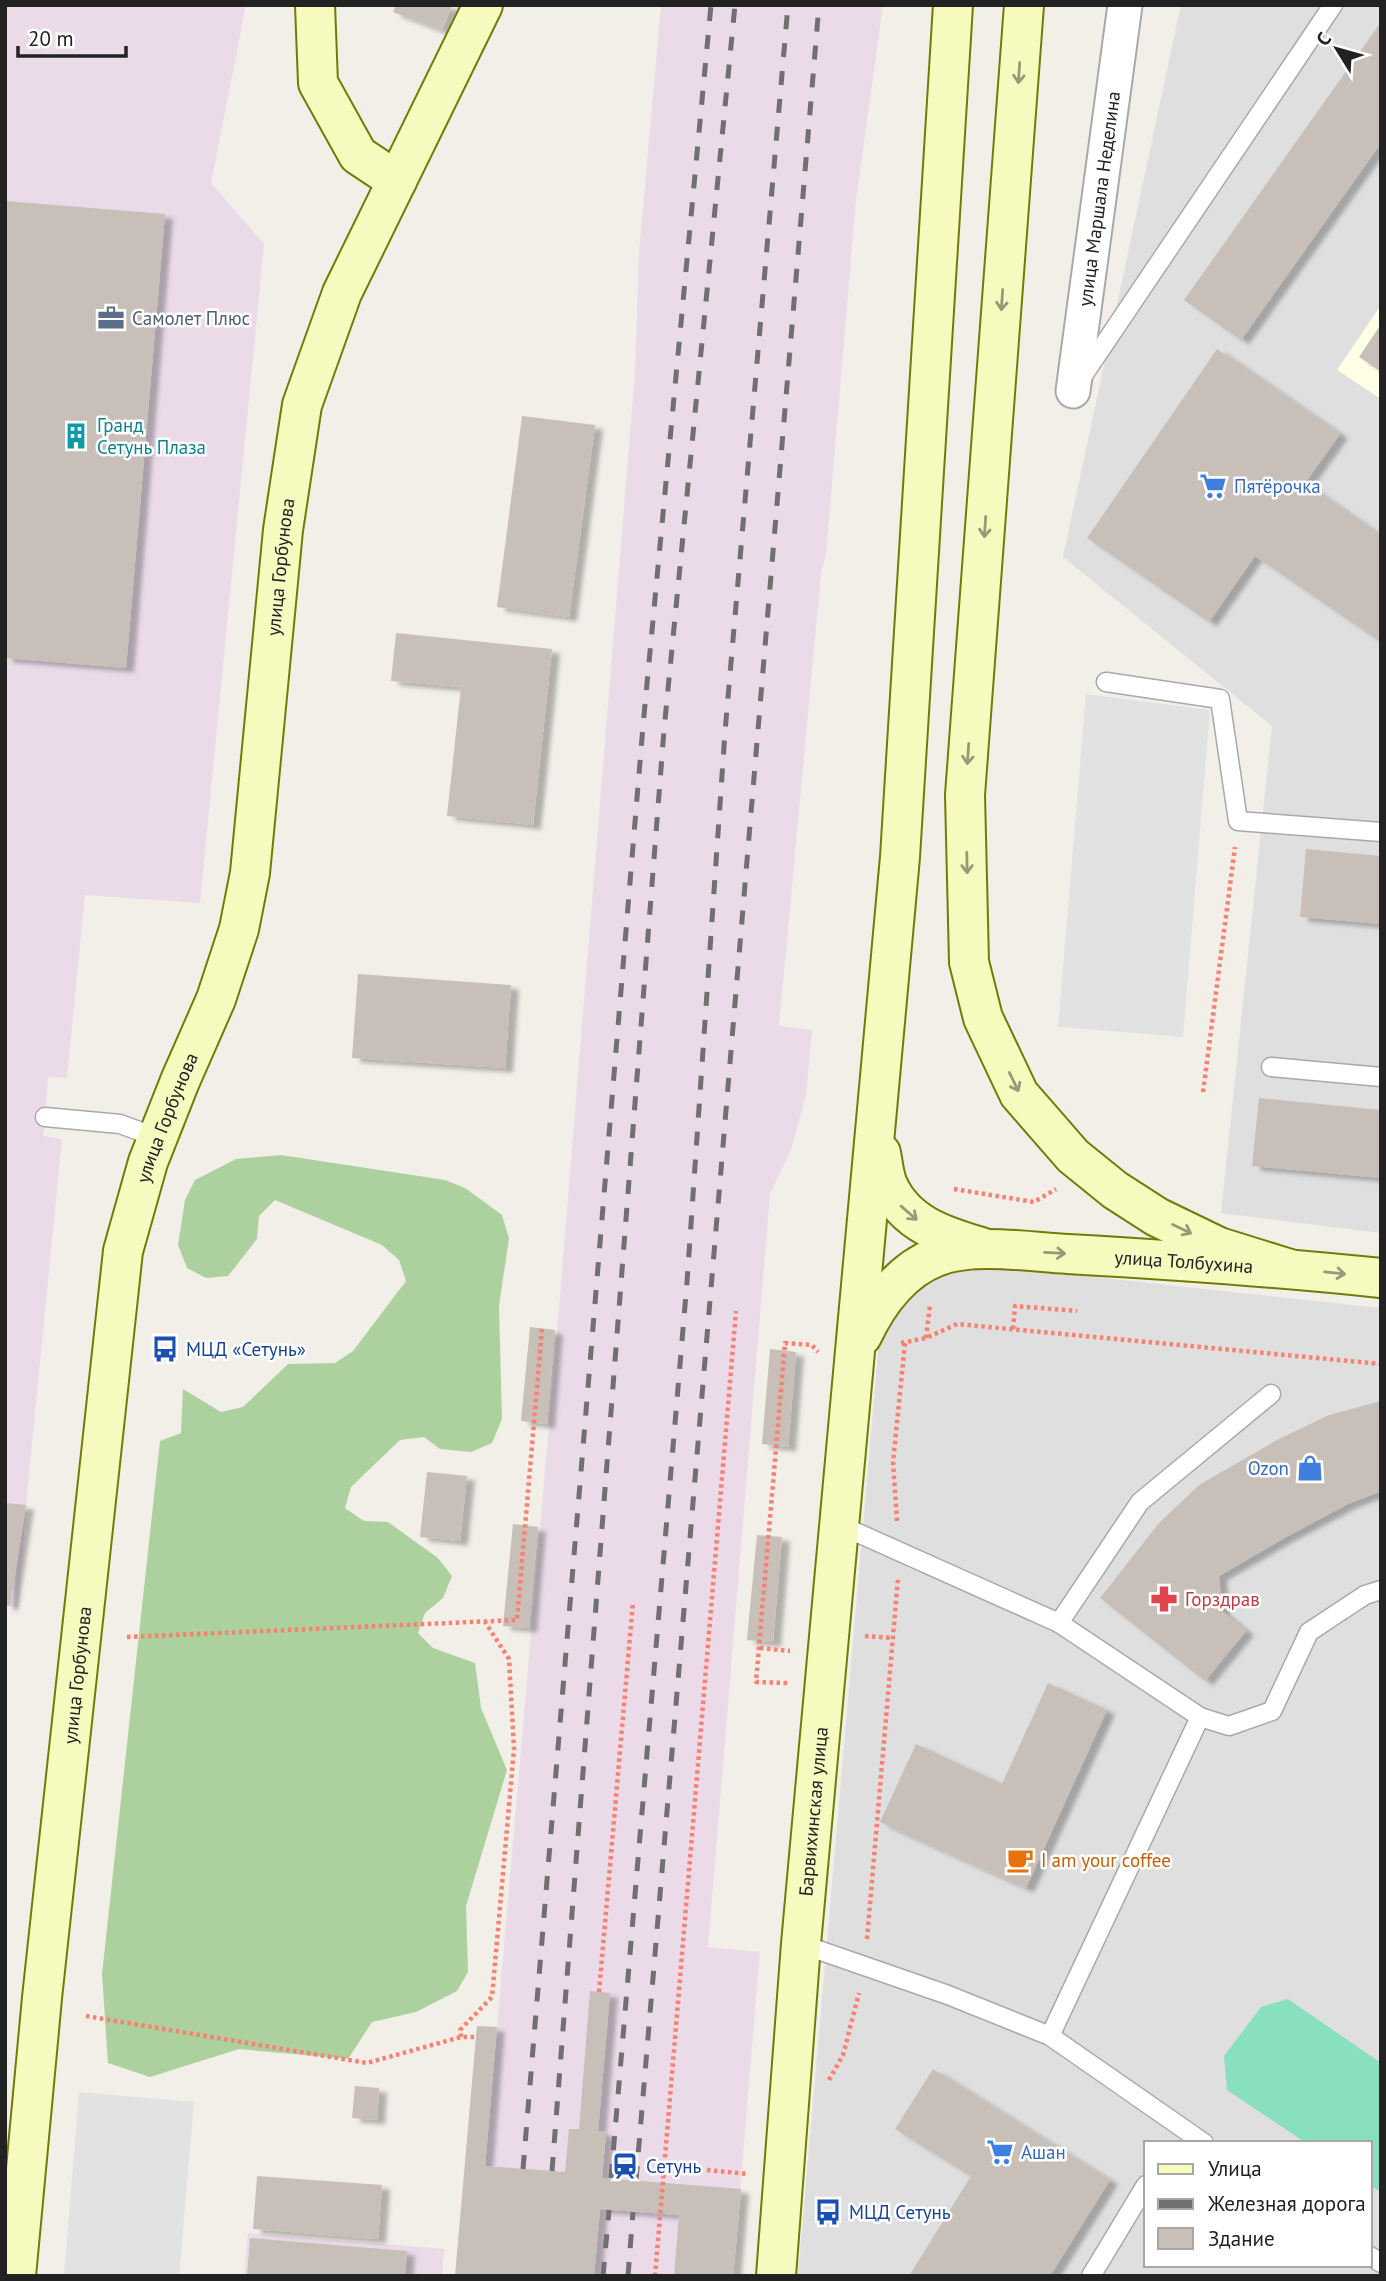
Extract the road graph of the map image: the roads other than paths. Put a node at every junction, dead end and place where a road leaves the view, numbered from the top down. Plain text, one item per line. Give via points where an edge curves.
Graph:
1 (315, 5) edge
2 (483, 5) edge
3 (953, 5) edge
4 (1024, 5) edge
5 (1125, 5) edge
6 (1332, 5) edge
7 (397, 181) junction
8 (1073, 391) joint
9 (1106, 682) dead end
10 (1381, 832) edge
11 (1271, 1067) dead end
12 (1381, 1077) edge
13 (44, 1117) dead end
14 (876, 1129) junction
15 (158, 1138) junction
16 (987, 1249) junction
17 (1290, 1269) junction
18 (1381, 1278) edge
19 (857, 1348) junction
20 (1271, 1394) dead end
21 (840, 1525) junction
22 (1381, 1590) edge
23 (1059, 1623) junction
24 (1200, 1717) junction
25 (801, 1944) junction
26 (1049, 2036) junction
27 (1176, 2135) edge
28 (1197, 2141) edge
29 (1144, 2188) edge
30 (16, 2276) edge
31 (776, 2276) edge
32 (1091, 2276) edge

1 - 7 street via 318,83 358,155
2 - 7 street, улица Горбунова
3 - 14 street, Барвихинская улица via 900,857
4 -> 17 street via 965,795 969,962 983,1018 1019,1094 1073,1156 1157,1217 1219,1247
5 - 8 street, улица Маршала Неделина
6 - 8 lane
7 - 15 street, улица Горбунова via 342,293 302,405 283,530 248,884 216,999
9 - 10 lane via 1220,699 1238,821
11 - 12 lane
13 - 15 lane via 120,1124
14 -> 16 street, улица Толбухина via 887,1184 900,1206 943,1236
14 - 19 street, Барвихинская улица
15 - 30 street, улица Горбунова via 121,1264
16 -> 17 street, улица Толбухина
16 - 19 street, улица Толбухина via 945,1254 914,1268 890,1290
17 -> 18 street, улица Толбухина
19 - 21 street, Барвихинская улица
20 - 23 lane via 1140,1502
21 - 23 lane
21 - 25 street, Барвихинская улица
22 - 24 lane via 1365,1595 1309,1632 1272,1711 1229,1726
23 - 24 lane
24 - 26 lane
25 - 26 lane
25 - 31 street, Барвихинская улица
26 - 27 lane
27 - 28 lane
29 - 32 lane

